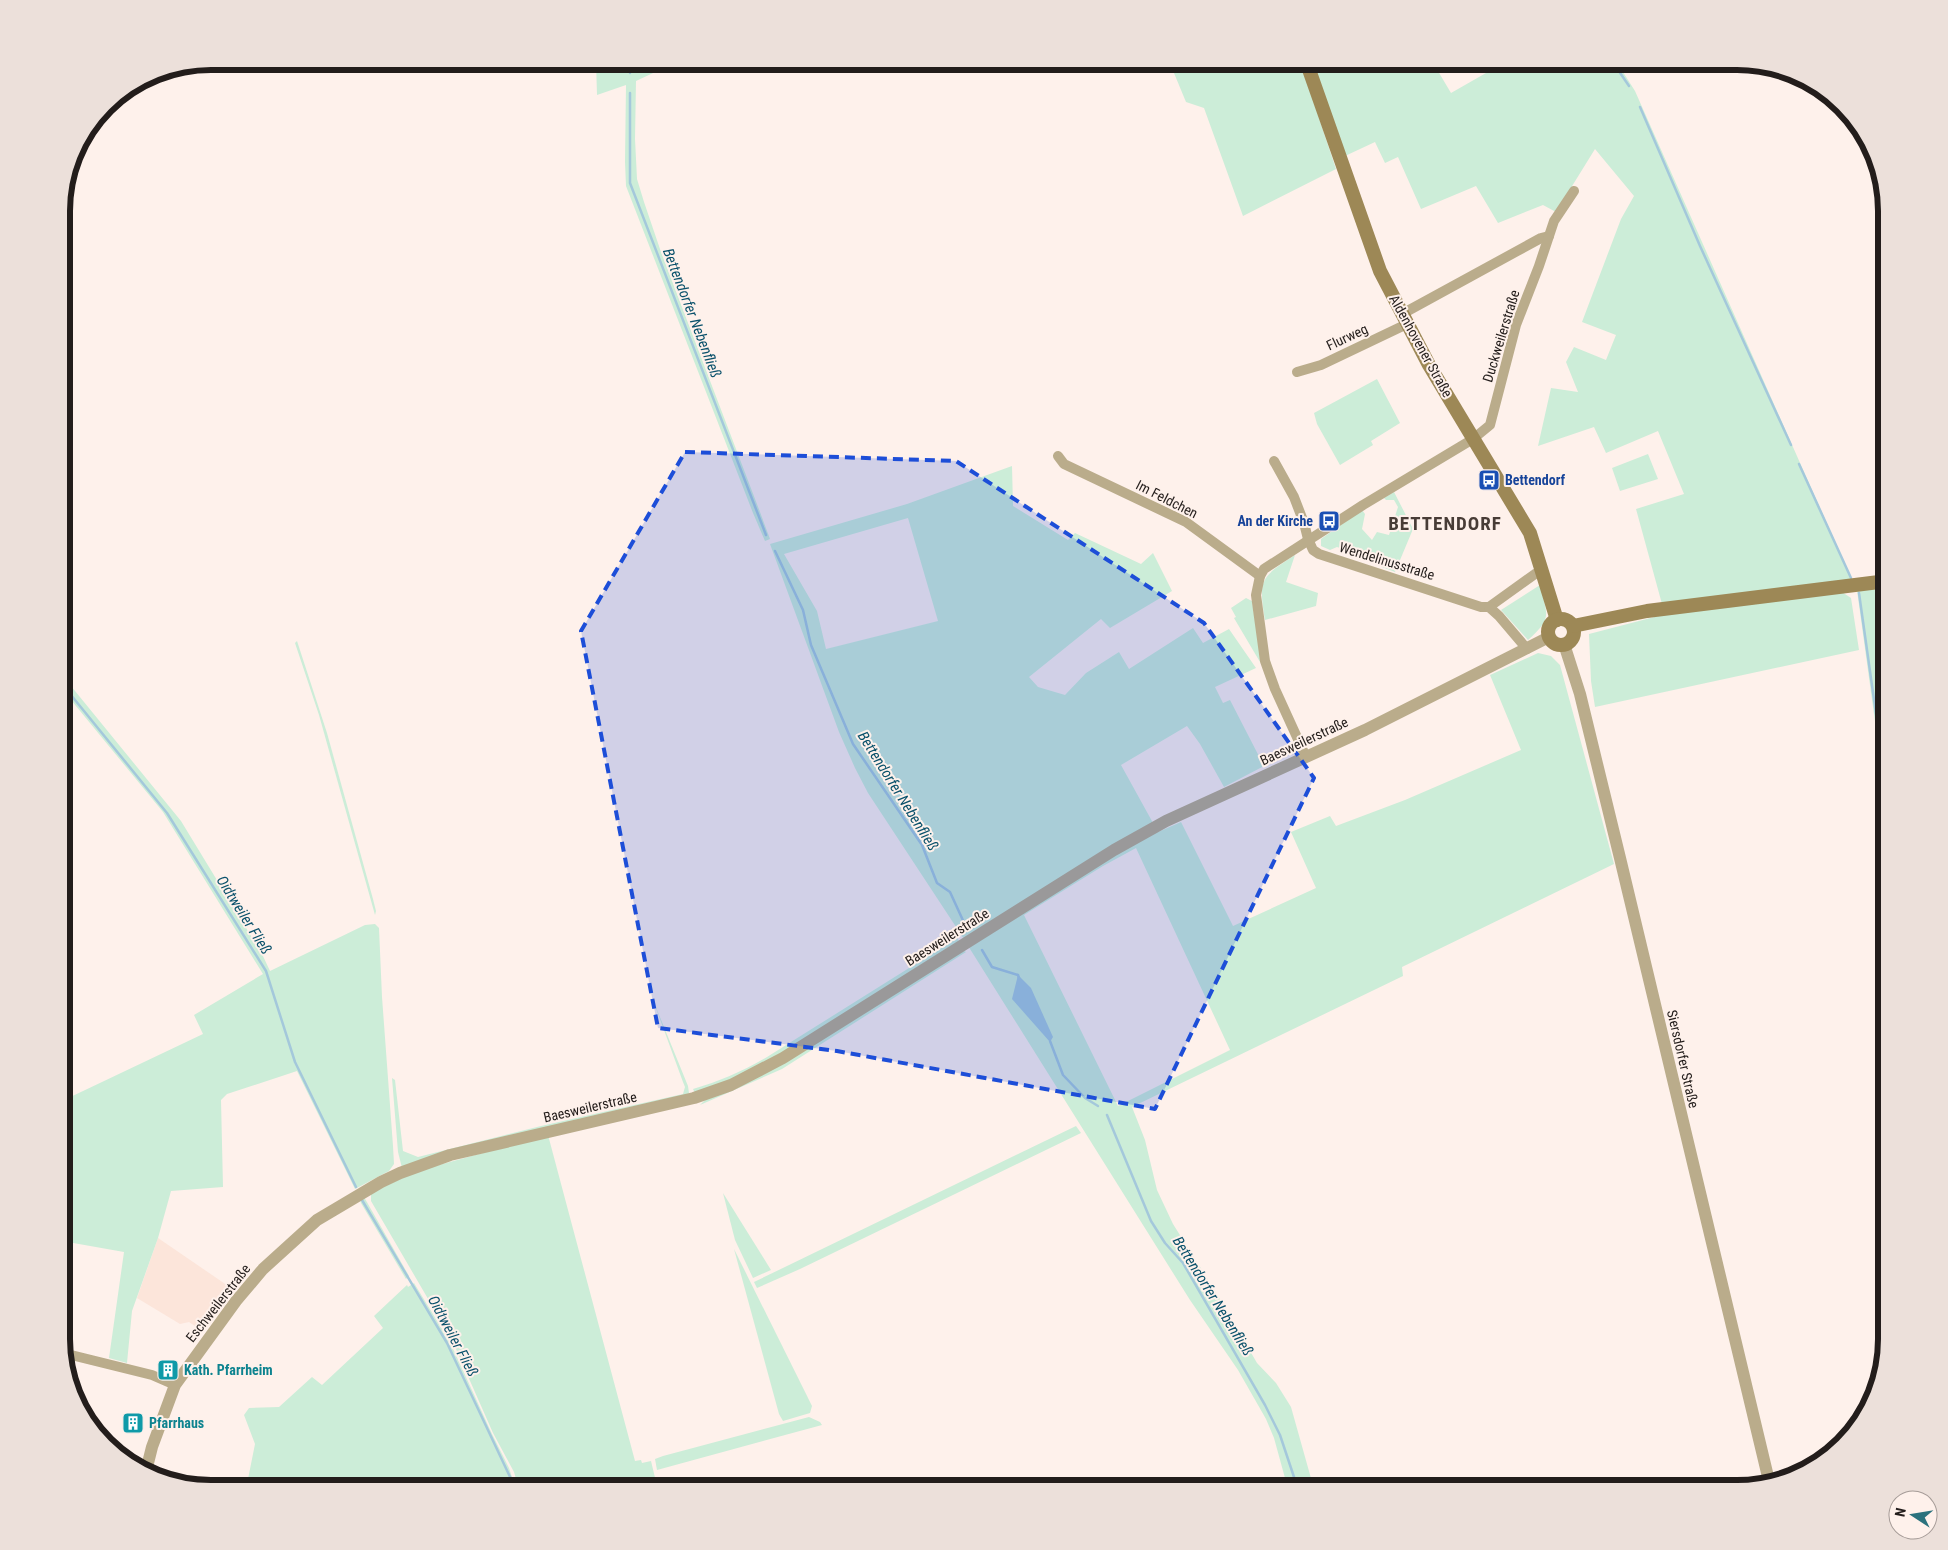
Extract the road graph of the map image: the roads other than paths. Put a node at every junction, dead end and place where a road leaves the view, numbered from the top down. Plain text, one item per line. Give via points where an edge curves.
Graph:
1 (1309, 70) edge
2 (1574, 191) dead end
3 (1550, 236) junction
4 (1405, 319) junction
5 (1297, 372) dead end
6 (1473, 439) junction
7 (1058, 456) dead end
8 (1274, 461) dead end
9 (1308, 539) junction
10 (1543, 571) junction
11 (1260, 576) junction
12 (1878, 582) edge
13 (1489, 607) junction
14 (1556, 620) junction
15 (1573, 626) junction
16 (1550, 637) junction
17 (1564, 644) junction
18 (1527, 649) junction
19 (1306, 757) junction
20 (363, 1192) joint
21 (71, 1354) edge
22 (175, 1385) junction
23 (148, 1464) edge
24 (1769, 1476) edge

1 - 4 main road, Aldenhovener Straße via 1380,271
2 - 3 street, Duckweilerstraße via 1554,221
3 - 4 street via 1541,238
3 - 6 street, Duckweilerstraße via 1516,325 1490,425
4 - 5 street, Flurweg via 1321,365
4 - 6 main road, Aldenhovener Straße
6 - 9 street
6 - 10 main road, Aldenhovener Straße via 1530,534
7 - 11 street, Im Feldchen via 1064,464 1186,522
8 - 9 street, Wendelinusstraße via 1294,497
9 - 11 street via 1264,569
9 - 13 street, Wendelinusstraße via 1318,554 1480,607
10 - 13 street
10 - 14 main road, Aldenhovener Straße
11 - 19 street via 1256,595 1265,661
12 - 15 main road via 1647,611
13 - 18 street
14 - 15 main road via 1566,620
14 - 16 main road via 1549,627
15 - 17 main road via 1573,637
16 - 17 main road via 1554,642
16 - 18 street, Baesweilerstraße
17 - 24 street, Siersdorfer Straße via 1580,694
18 - 19 street, Baesweilerstraße
19 - 20 street, Baesweilerstraße via 1166,821 1114,850 783,1058 731,1085 694,1098 450,1155 400,1173
20 - 22 street, Eschweilerstraße via 316,1220 263,1268
21 - 22 street
22 - 23 street, Eschweilerstraße

